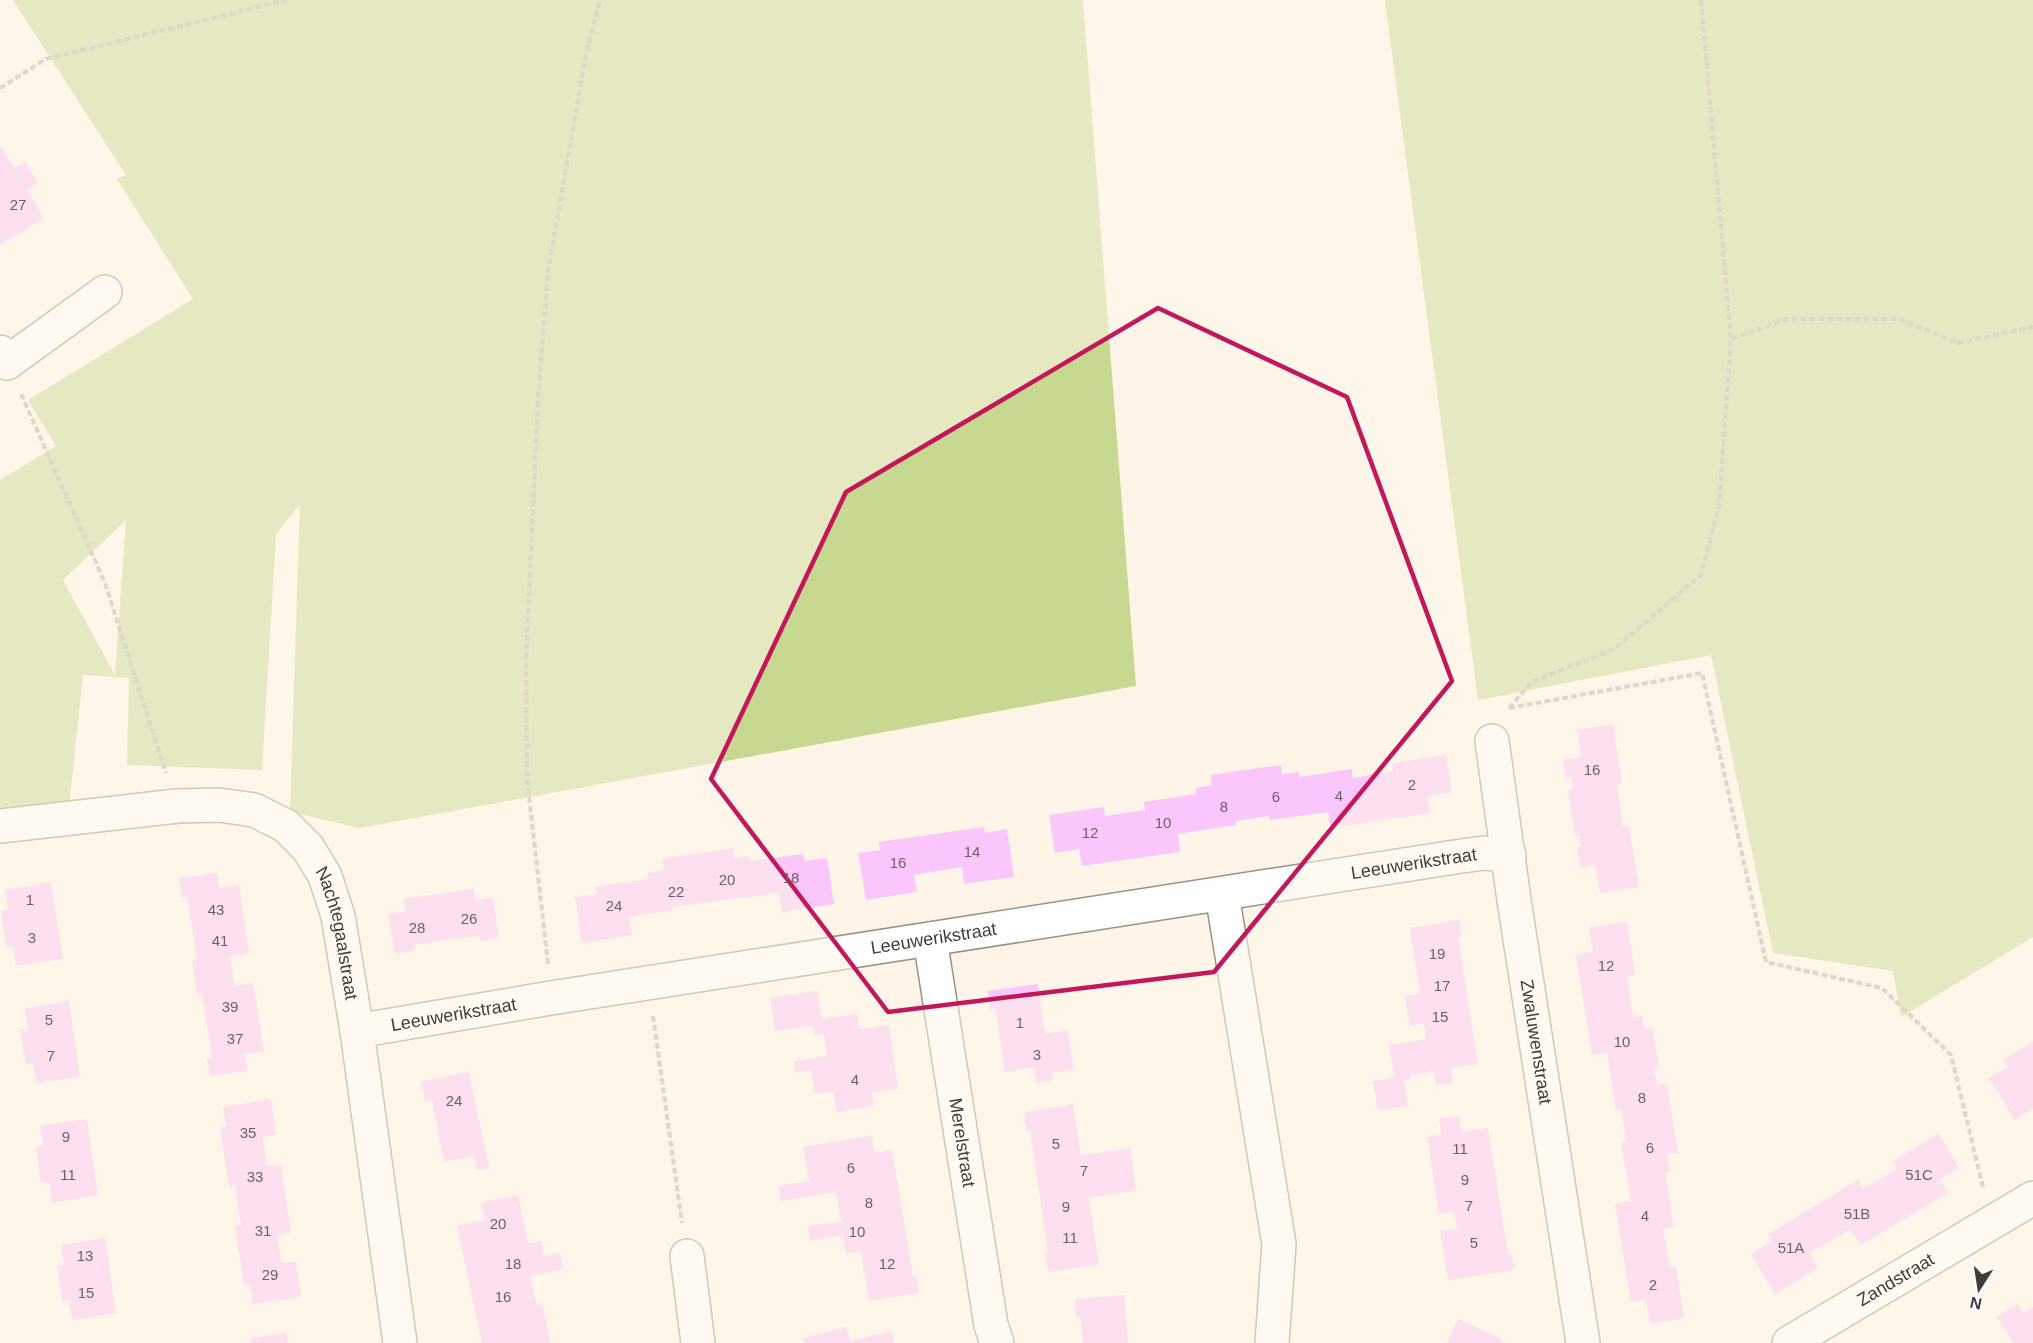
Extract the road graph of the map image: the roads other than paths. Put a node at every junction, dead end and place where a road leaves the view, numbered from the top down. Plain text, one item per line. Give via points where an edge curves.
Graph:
1 (105, 292) dead end
2 (3, 358) edge
3 (1492, 741) road end
4 (0, 826) edge
5 (1509, 855) junction
6 (1222, 894) junction
7 (930, 939) junction
8 (357, 1031) junction
9 (2033, 1198) edge
10 (687, 1256) road end
11 (400, 1343) edge
12 (698, 1343) edge
13 (997, 1343) edge
14 (1272, 1343) edge
15 (1583, 1343) edge
16 (1789, 1343) edge

1 - 2 street
3 - 5 street, Zwaluwenstraat
4 - 8 street, Nachtegaalstraat via 177,806 219,805 254,810 286,826 308,848 325,876 338,916
5 - 6 street, Leeuwerikstraat via 1484,853
5 - 15 street, Zwaluwenstraat
6 - 7 street, Leeuwerikstraat
6 - 14 street via 1279,1244
7 - 8 street, Leeuwerikstraat
7 - 13 street, Merelstraat
8 - 11 street, Nachtegaalstraat
9 - 16 street, Zandstraat
10 - 12 street

